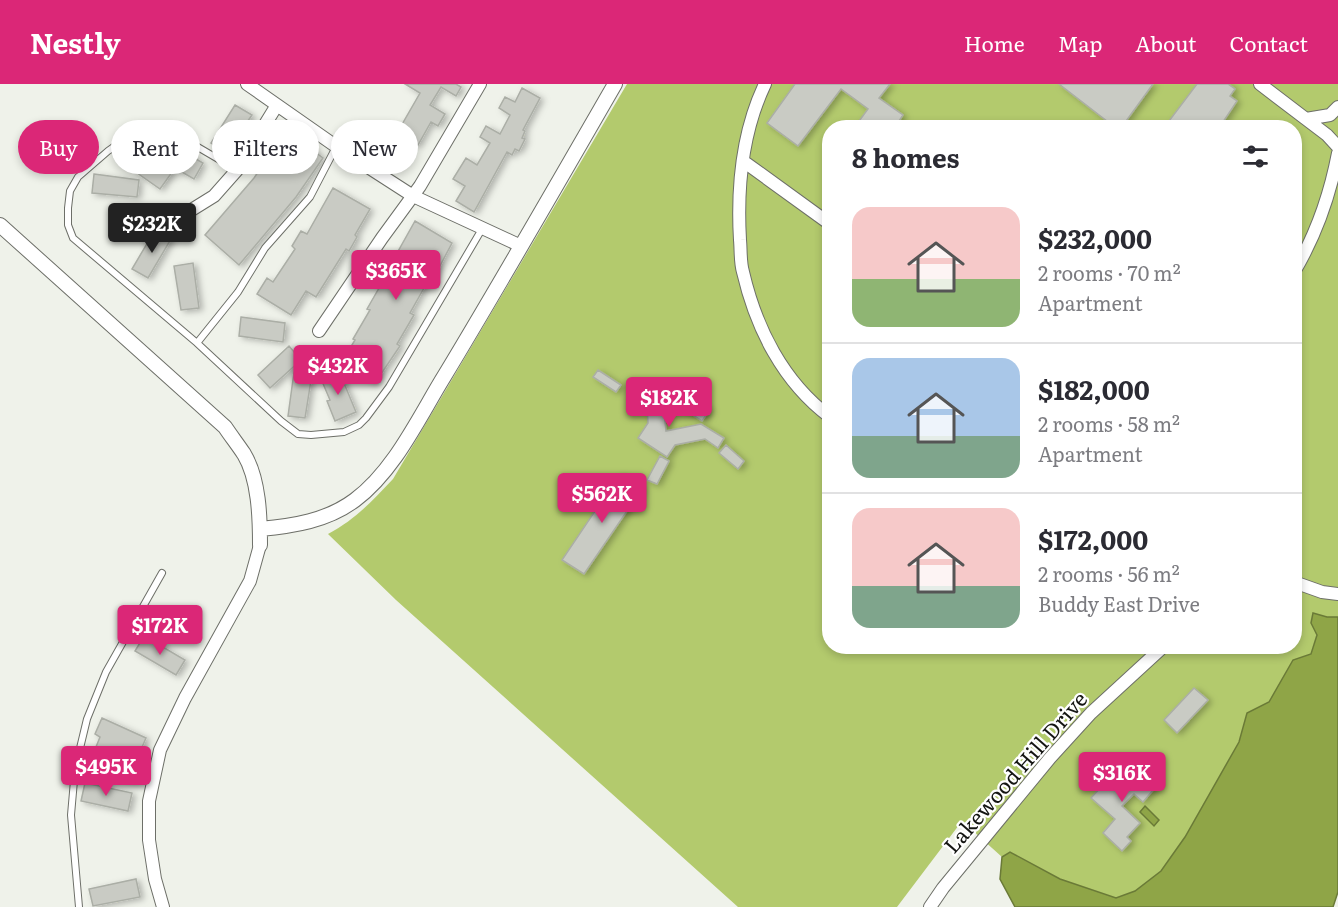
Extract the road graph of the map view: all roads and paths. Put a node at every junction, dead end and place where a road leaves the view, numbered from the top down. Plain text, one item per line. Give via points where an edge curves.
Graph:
1 (247, 84) edge
2 (480, 84) edge
3 (615, 84) edge
4 (765, 84) edge
5 (1260, 84) edge
6 (277, 105) junction
7 (1338, 107) edge
8 (1306, 119) junction
9 (268, 120) edge
10 (331, 143) edge
11 (1338, 147) edge
12 (1338, 153) edge
13 (212, 155) edge
14 (331, 158) edge
15 (743, 161) junction
16 (233, 174) edge
17 (379, 174) edge
18 (413, 196) junction
19 (185, 214) dead end
20 (822, 218) edge
21 (0, 225) edge
22 (482, 229) junction
23 (521, 246) junction
24 (1302, 256) edge
25 (319, 331) dead end
26 (197, 343) junction
27 (822, 411) edge
28 (260, 529) junction
29 (261, 545) joint
30 (162, 573) dead end
31 (1302, 585) edge
32 (1338, 594) edge
33 (1155, 654) edge
34 (79, 907) edge
35 (162, 907) edge
36 (930, 907) edge

1 - 6 street
2 - 18 street
3 - 23 street
4 - 15 street via 750,125
5 - 8 street
6 - 9 street
6 - 10 street
7 - 8 street via 1330,115
8 - 11 street
12 - 24 street via 1318,225
13 - 26 lane via 167,129 136,131 78,177 70,191 68,225 73,238
14 - 26 lane via 310,197 265,248 238,292
15 - 20 street
15 - 27 street via 739,210 742,270 755,313 786,372
16 - 19 street via 214,196
17 - 18 street
18 - 22 street
18 - 25 street
21 - 28 street via 225,427 250,469
22 - 23 street
22 - 26 lane via 389,387 366,418 344,432 298,434
23 - 28 street via 379,477 354,501 325,517
28 - 29 street
29 - 35 street via 250,581 160,750 149,801 149,830
30 - 34 lane via 106,672 87,719 75,769 71,815
31 - 32 street
33 - 36 street, Lakewood Hill Drive via 1090,713

